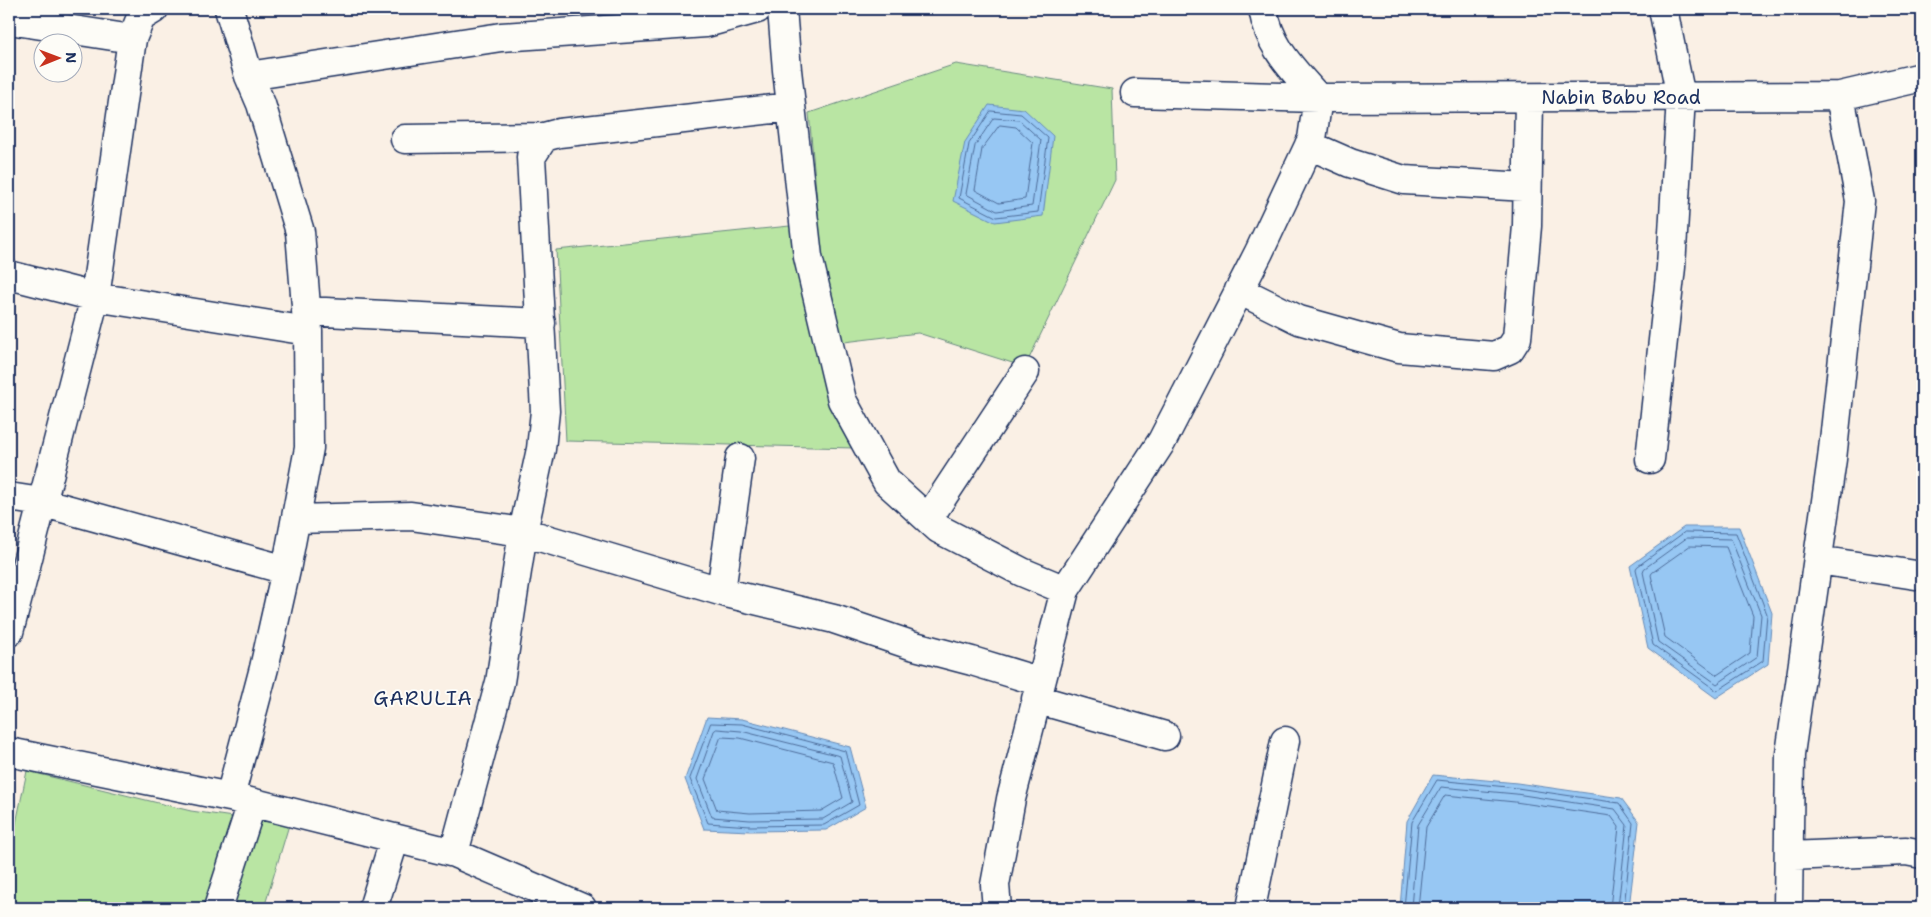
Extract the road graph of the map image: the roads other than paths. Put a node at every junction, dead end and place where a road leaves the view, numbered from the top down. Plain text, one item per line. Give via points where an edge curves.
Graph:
1 (154, 9) edge
2 (229, 9) edge
3 (757, 9) edge
4 (782, 9) edge
5 (1263, 9) edge
6 (1662, 9) edge
7 (9, 20) edge
8 (132, 39) junction
9 (249, 76) junction
10 (1922, 76) edge
11 (1135, 93) dead end
12 (1840, 96) junction
13 (1681, 97) junction
14 (1318, 98) junction
15 (1529, 98) junction
16 (791, 107) junction
17 (544, 138) junction
18 (404, 139) dead end
19 (1309, 145) junction
20 (1527, 187) junction
21 (9, 275) edge
22 (1240, 290) junction
23 (95, 297) junction
24 (307, 321) junction
25 (541, 323) junction
26 (1025, 372) dead end
27 (740, 458) dead end
28 (1650, 459) dead end
29 (9, 497) edge
30 (41, 502) junction
31 (296, 519) junction
32 (928, 519) junction
33 (523, 532) junction
34 (1818, 560) junction
35 (286, 570) junction
36 (1922, 576) edge
37 (1065, 590) junction
38 (721, 591) junction
39 (9, 632) edge
40 (1038, 691) junction
41 (1165, 736) dead end
42 (1285, 741) dead end
43 (9, 752) edge
44 (241, 800) junction
45 (395, 838) junction
46 (454, 853) junction
47 (1922, 854) edge
48 (1789, 856) junction
49 (575, 907) edge
50 (218, 908) edge
51 (373, 908) edge
52 (997, 908) edge
53 (1251, 908) edge
54 (1788, 908) edge

1 - 8 street via 141,17
2 - 9 street
3 - 9 street via 706,23 501,36
4 - 16 street
5 - 14 street via 1278,52
6 - 13 street
7 - 8 street
8 - 23 street
9 - 24 street via 261,104 300,232
10 - 12 street, Nabin Babu Road
11 - 14 street, Nabin Babu Road
12 - 13 street, Nabin Babu Road
12 - 34 street via 1860,201
13 - 15 street, Nabin Babu Road
13 - 28 street via 1671,266
14 - 15 street, Nabin Babu Road
14 - 19 street
15 - 20 street
16 - 17 street via 559,132
16 - 32 street via 808,257 842,400 887,482
17 - 18 street
17 - 25 street via 532,157
19 - 20 street via 1350,163 1404,180
19 - 22 street
20 - 22 street via 1517,338 1510,349 1494,356 1399,348 1298,320
21 - 23 street
22 - 37 street via 1162,441
23 - 24 street
23 - 30 street
24 - 25 street
24 - 31 street via 309,448
25 - 33 street via 545,411 541,449
26 - 32 street
27 - 38 street
29 - 30 street
30 - 35 street
30 - 39 street
31 - 33 street via 411,516
31 - 35 street
32 - 37 street via 939,529 1014,568
33 - 38 street
33 - 46 street via 500,682
34 - 36 street
34 - 48 street via 1790,754
35 - 44 street via 264,668
37 - 40 street
38 - 40 street via 834,619 911,646 972,661
40 - 41 street
40 - 52 street via 1011,799 995,885
42 - 53 street
43 - 44 street
44 - 45 street
44 - 50 street
45 - 46 street
45 - 51 street
46 - 49 street
47 - 48 street via 1906,851
48 - 54 street

